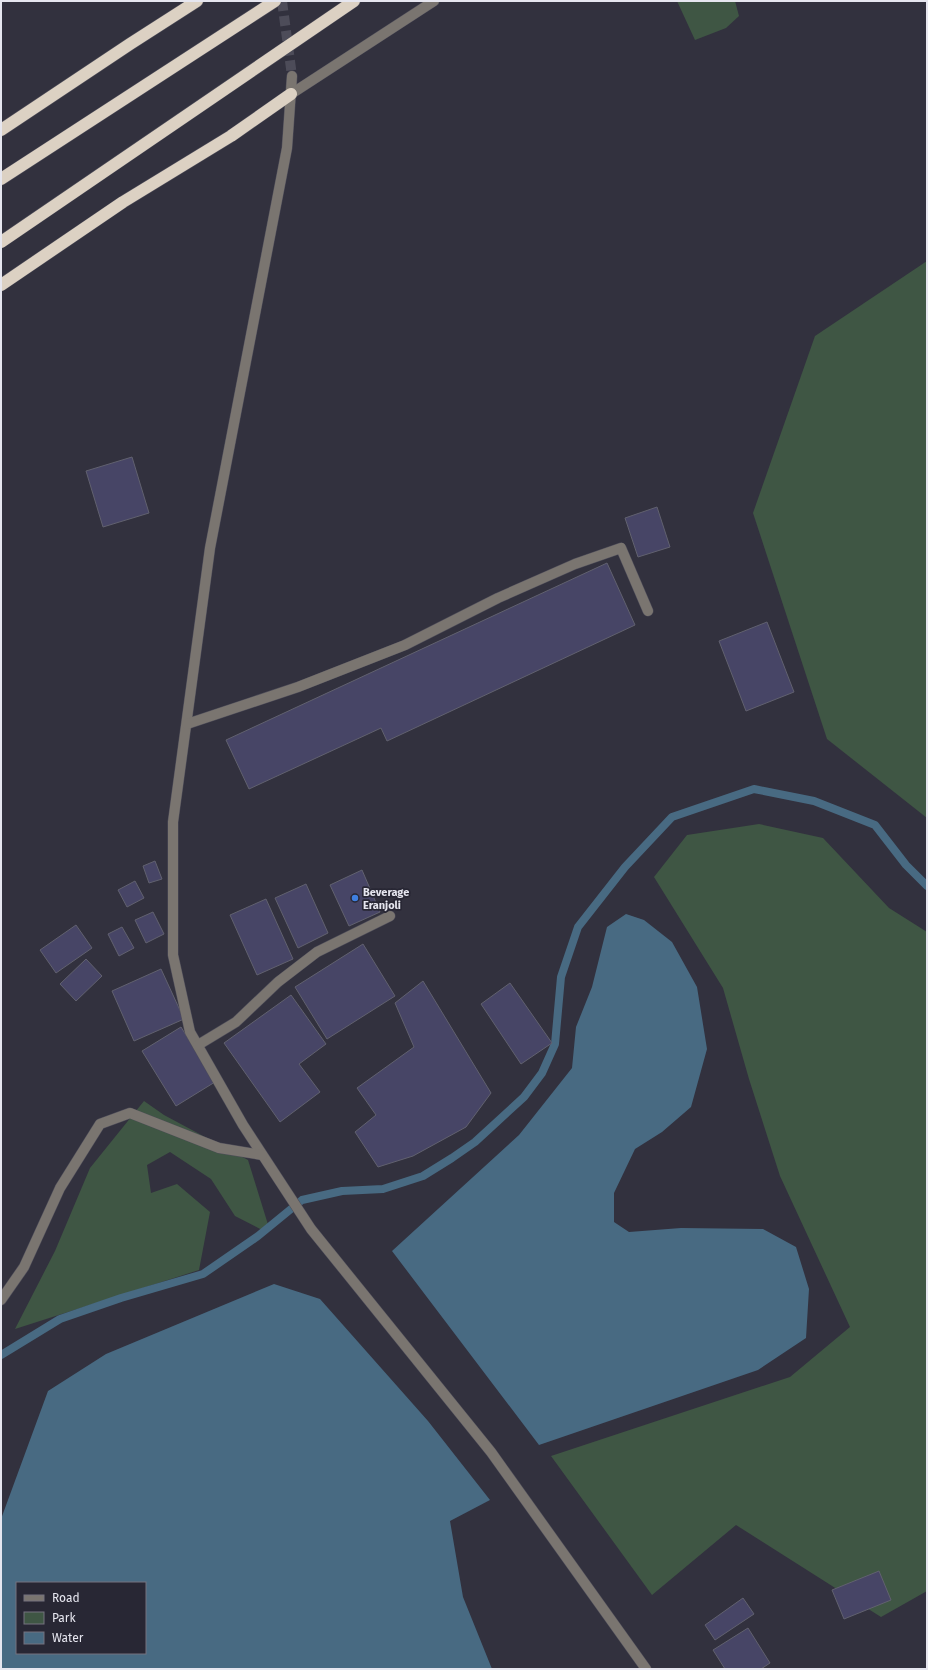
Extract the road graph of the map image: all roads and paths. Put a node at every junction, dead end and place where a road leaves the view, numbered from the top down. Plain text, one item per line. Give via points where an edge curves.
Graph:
1 (196, 1) edge
2 (276, 1) edge
3 (354, 1) edge
4 (434, 1) edge
5 (292, 76) tunnel mouth
6 (291, 94) junction
7 (1, 130) edge
8 (1, 179) edge
9 (1, 242) edge
10 (1, 285) edge
11 (648, 611) dead end
12 (187, 724) junction
13 (390, 916) dead end
14 (198, 1045) junction
15 (262, 1155) junction
16 (1, 1300) edge
17 (646, 1669) edge

1 - 7 highway
2 - 8 highway
3 - 9 highway
4 - 6 street
5 - 6 street
6 - 10 highway via 230,136 123,202
6 - 12 street via 288,148 210,548
11 - 12 street via 621,548 575,564 498,598 405,645 298,687
12 - 14 street via 173,822 173,955 190,1032
13 - 14 street via 317,952 278,982 236,1022
14 - 15 street
15 - 16 street via 219,1148 130,1113 100,1124 60,1188 24,1267
15 - 17 street via 311,1229 491,1452

